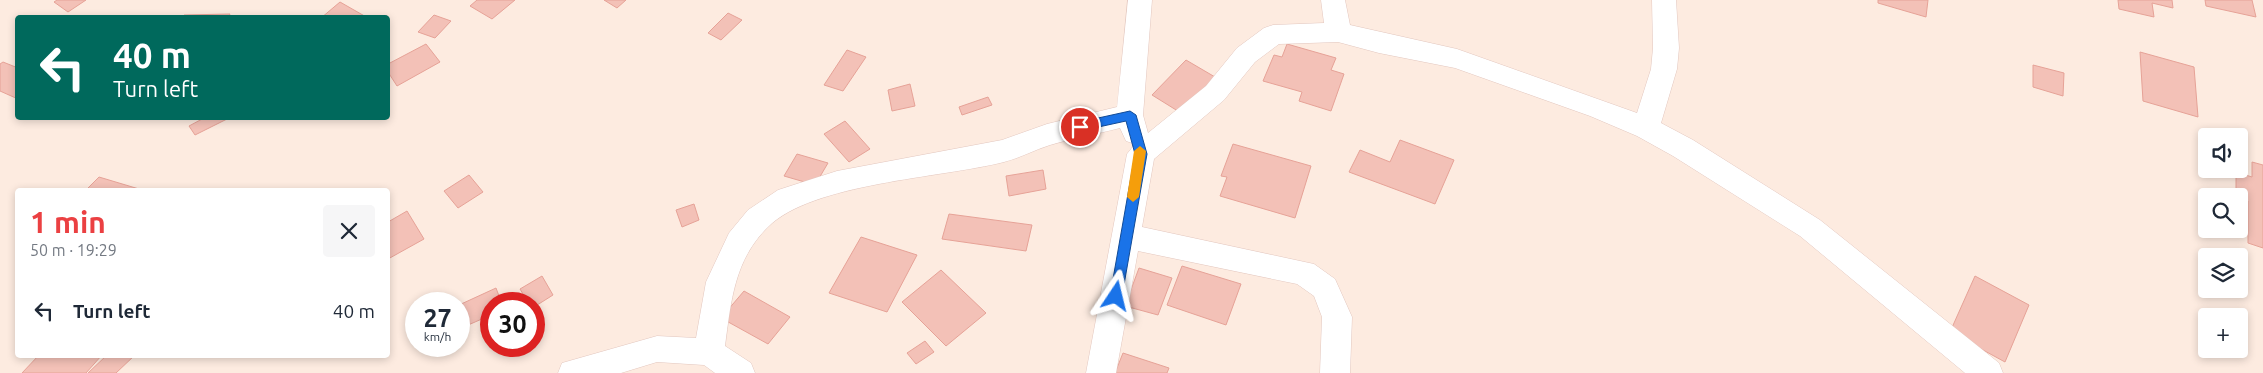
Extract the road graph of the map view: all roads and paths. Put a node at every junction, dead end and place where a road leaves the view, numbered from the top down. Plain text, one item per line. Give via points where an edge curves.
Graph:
1 (1140, 0) edge
2 (1333, 0) edge
3 (1664, 0) edge
4 (1338, 32) junction
5 (1130, 115) junction
6 (1646, 128) junction
7 (1141, 154) junction
8 (1125, 236) junction
9 (709, 352) junction
10 (573, 373) edge
11 (740, 373) edge
12 (1101, 373) edge
13 (1335, 373) edge
14 (1988, 373) edge

1 - 5 street
2 - 4 street
3 - 6 street via 1664,69
4 - 6 street via 1457,59 1566,96
4 - 7 street via 1273,35 1246,55 1215,93
5 - 7 street
5 - 9 street via 1047,135 1004,151 838,182 788,198 758,218 739,242 720,282
6 - 14 street via 1810,228
7 - 8 street
8 - 12 street
8 - 13 street via 1304,273 1325,288 1337,317
9 - 10 street via 657,349
9 - 11 street

